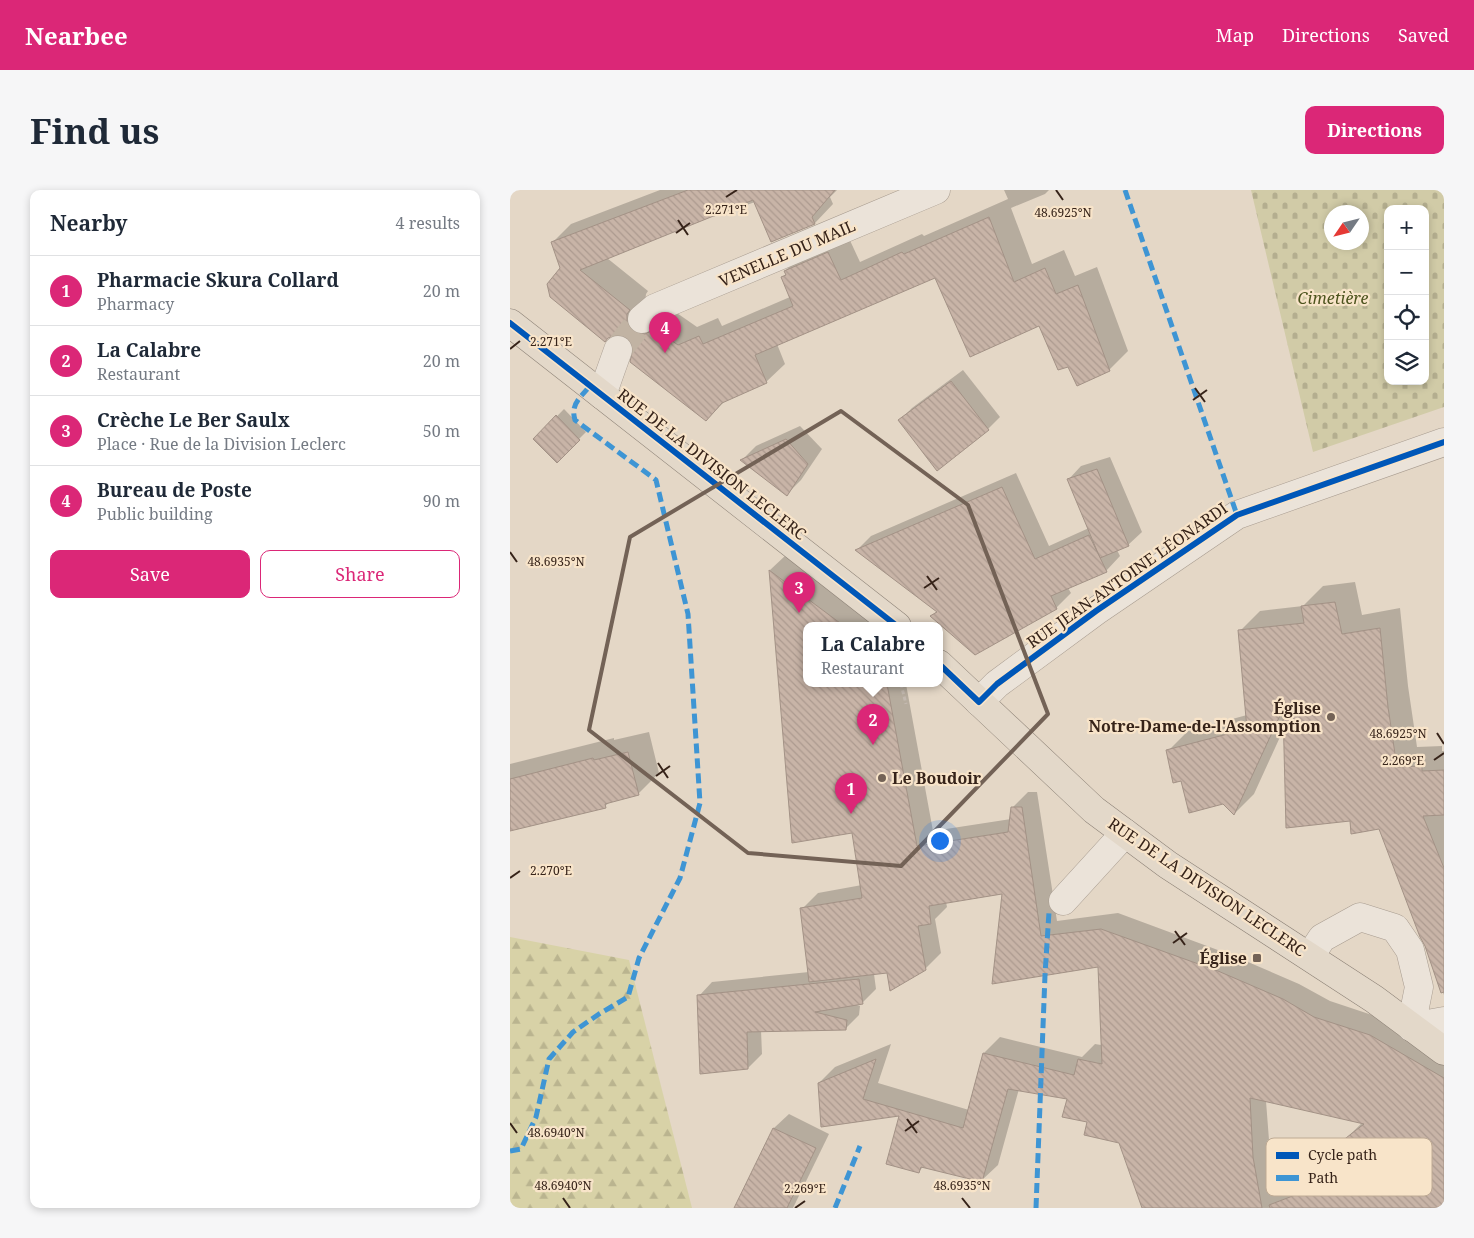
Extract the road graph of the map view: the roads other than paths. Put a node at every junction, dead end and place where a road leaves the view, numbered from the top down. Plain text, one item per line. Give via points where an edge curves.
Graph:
1 (936, 190) edge
2 (642, 320) tunnel mouth
3 (510, 323) edge
4 (618, 350) tunnel mouth
5 (602, 395) junction
6 (1444, 442) edge
7 (892, 622) edge
8 (943, 668) edge
9 (979, 702) junction
10 (1125, 833) junction
11 (1063, 901) dead end
12 (1310, 956) junction
13 (1444, 1021) edge
14 (1411, 1027) junction
15 (1444, 1051) edge

1 - 2 street, VENELLE DU MAIL via 655,308
3 - 5 main road, RUE DE LA DIVISION LECLERC
4 - 5 street
5 - 7 main road, RUE DE LA DIVISION LECLERC
6 - 9 street, RUE JEAN-ANTOINE LÉONARDI via 1237,515 1096,611 997,684
8 - 9 main road, RUE DE LA DIVISION LECLERC
9 - 10 main road, RUE DE LA DIVISION LECLERC via 1081,798
10 - 11 street
10 - 12 main road, RUE DE LA DIVISION LECLERC via 1168,865
12 - 14 main road, RUE DE LA DIVISION LECLERC
12 - 14 street via 1322,938 1360,917 1395,928 1410,950 1419,987
13 - 14 street
14 - 15 main road, RUE DE LA DIVISION LECLERC

